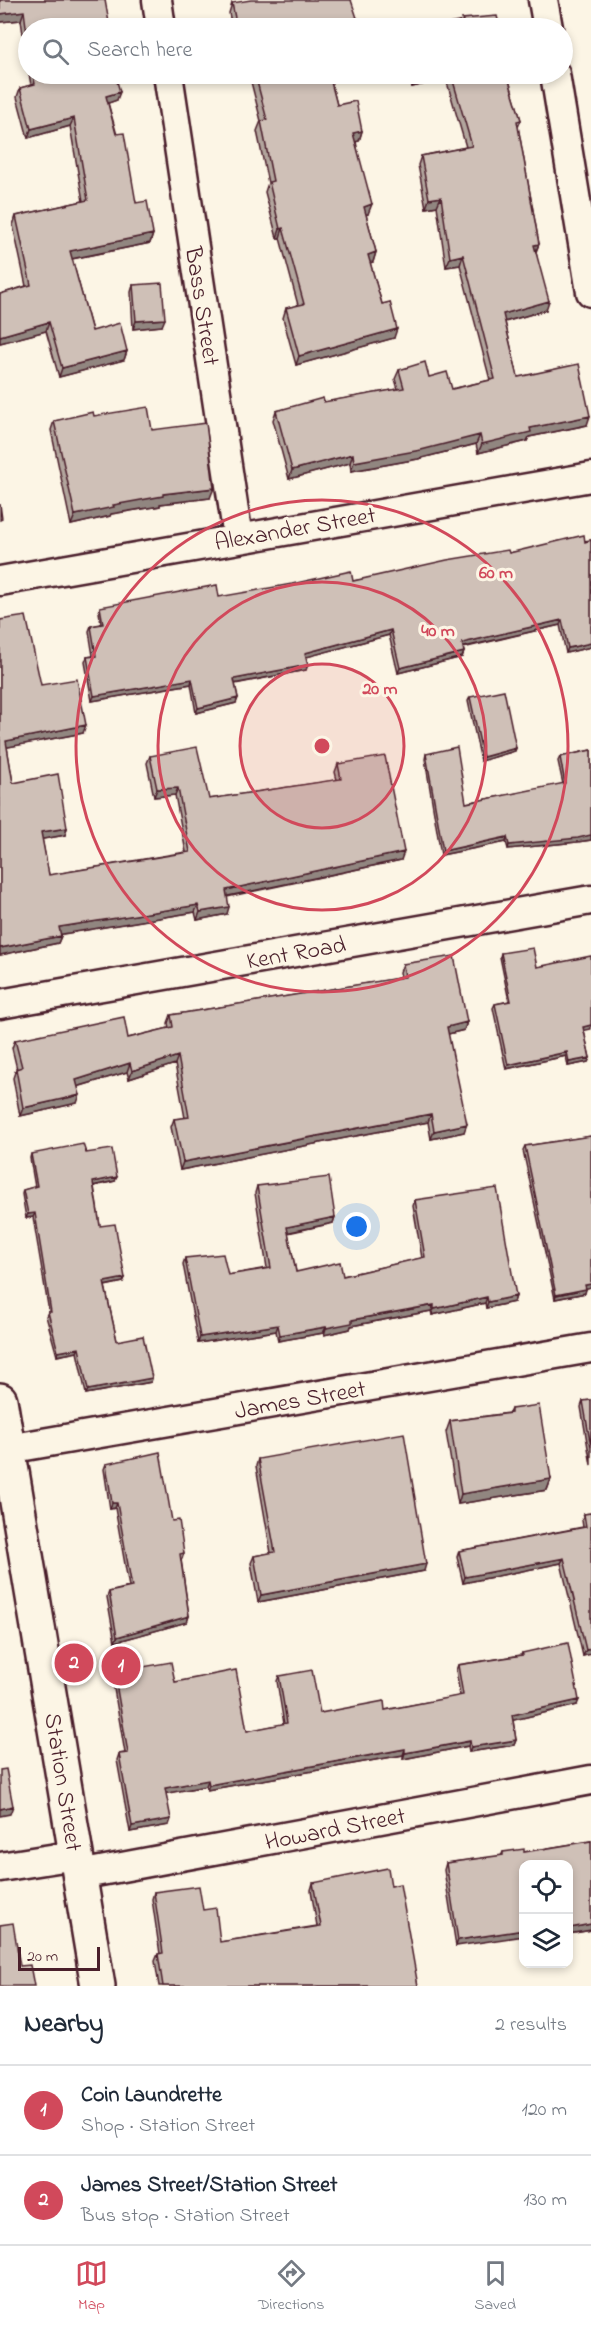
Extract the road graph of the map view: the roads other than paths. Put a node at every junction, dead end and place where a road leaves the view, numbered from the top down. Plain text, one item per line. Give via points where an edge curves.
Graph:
1 (157, 0) edge
2 (543, 0) edge
3 (160, 18) edge
4 (546, 18) edge
5 (170, 84) edge
6 (557, 84) edge
7 (591, 292) edge
8 (591, 477) edge
9 (238, 538) junction
10 (0, 581) edge
11 (591, 900) edge
12 (0, 1004) edge
13 (591, 1348) edge
14 (0, 1400) edge
15 (8, 1449) junction
16 (591, 1780) edge
17 (77, 1865) junction
18 (0, 1867) edge
19 (98, 1986) edge

1 - 3 street
2 - 4 street
5 - 9 street, Bass Street
6 - 7 street
8 - 9 street, Alexander Street
9 - 10 street, Alexander Street
11 - 12 street, Kent Road
13 - 15 street, James Street
14 - 15 main road, Station Street
15 - 17 main road, Station Street
16 - 17 street, Howard Street
17 - 18 street, Howard Street
17 - 19 main road, Station Street

